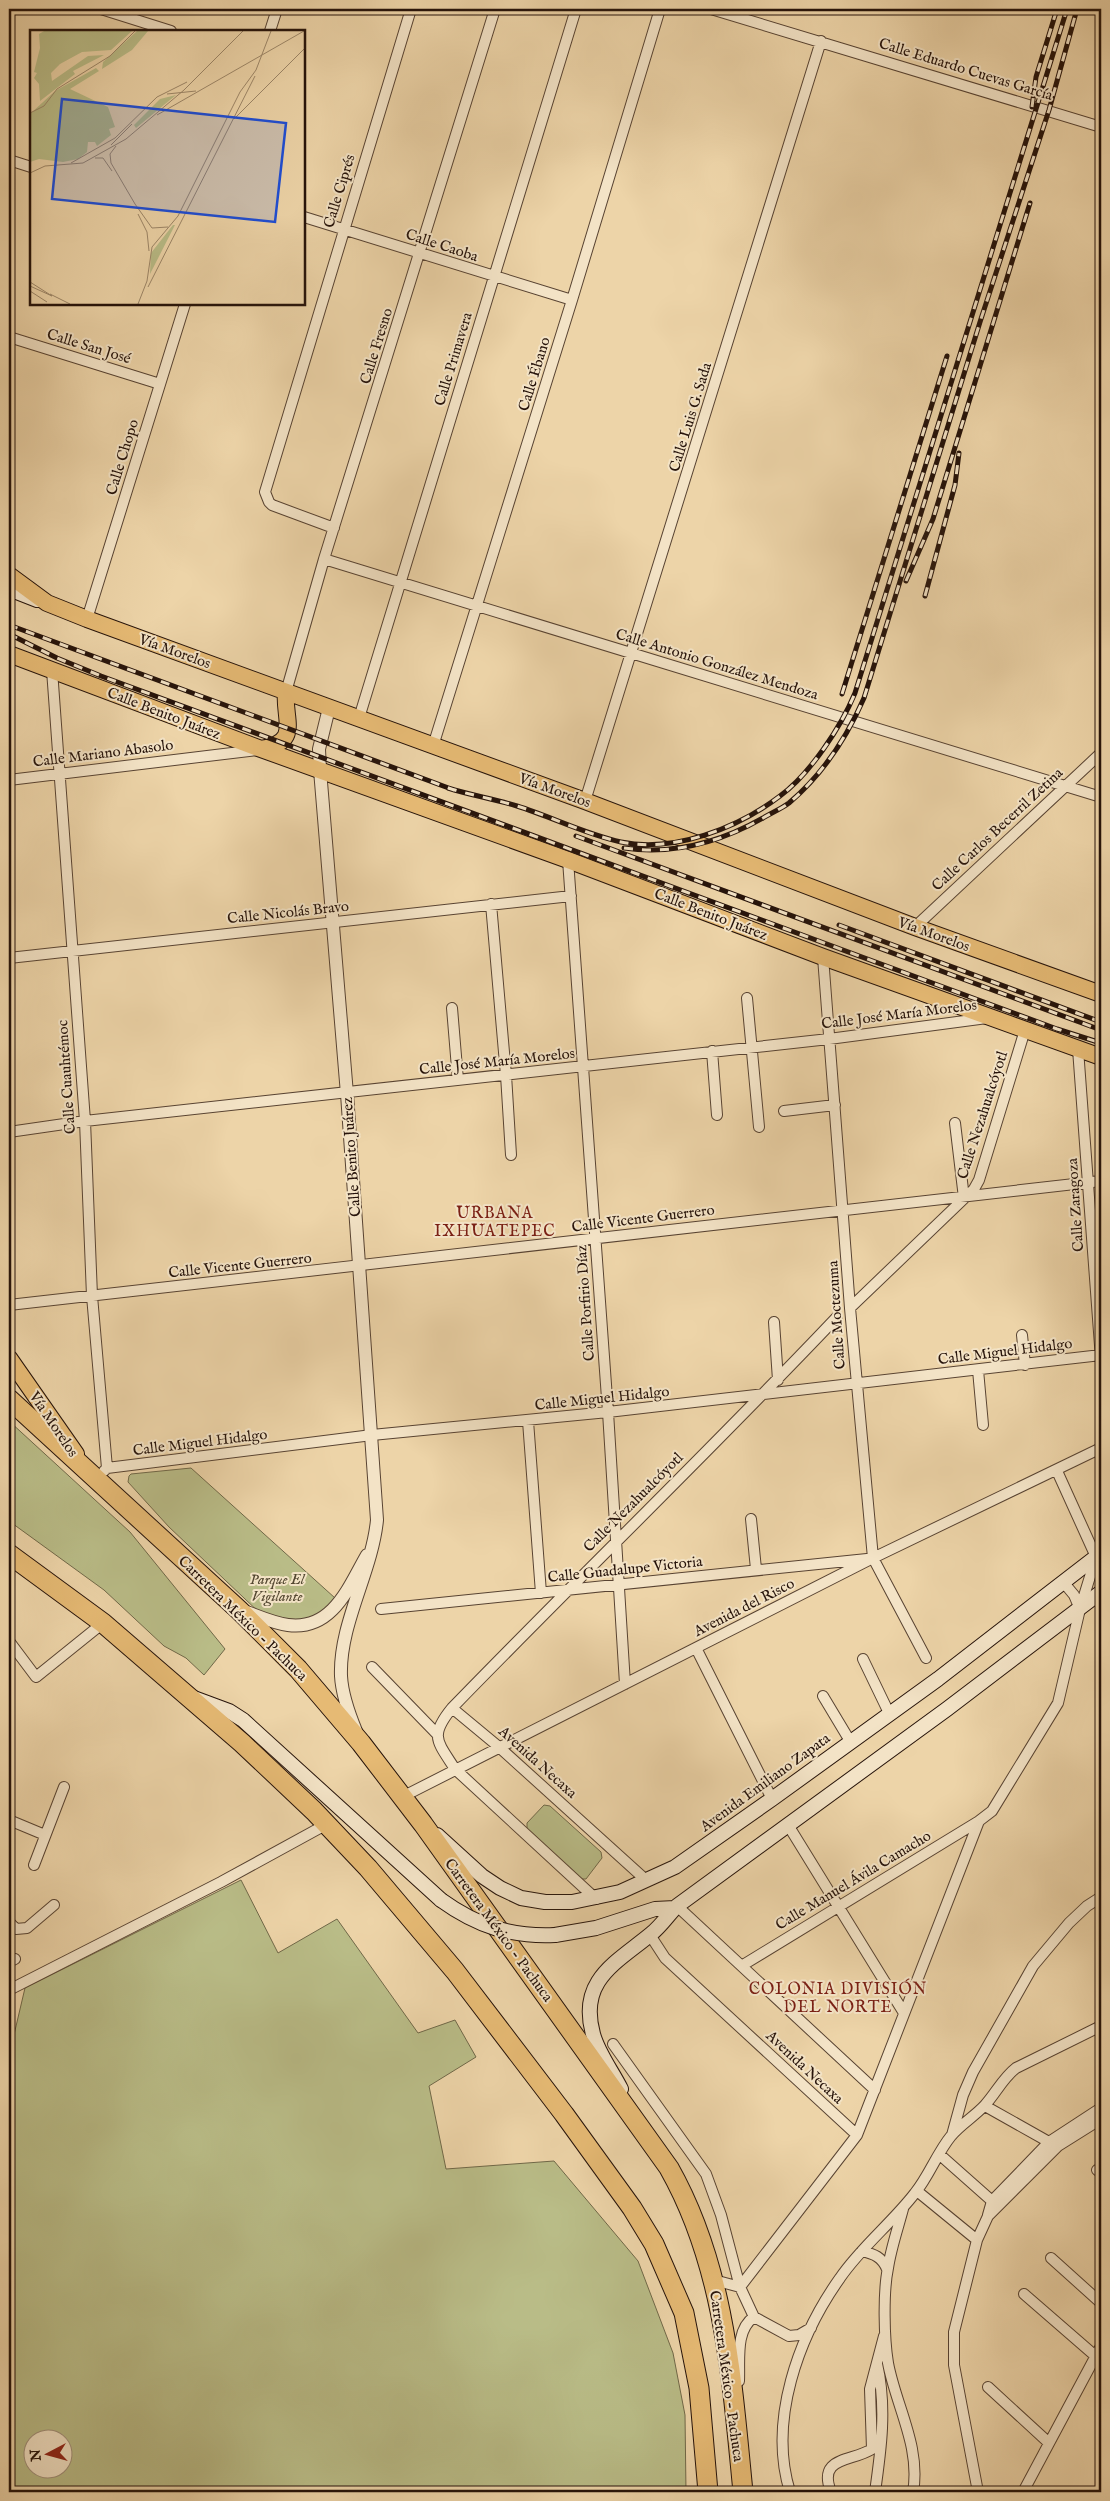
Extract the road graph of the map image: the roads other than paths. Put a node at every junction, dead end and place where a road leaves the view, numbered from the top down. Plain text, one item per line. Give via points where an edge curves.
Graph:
1 (101, 9) edge
2 (277, 9) edge
3 (411, 9) edge
4 (495, 9) edge
5 (576, 9) edge
6 (660, 9) edge
7 (712, 9) edge
8 (168, 30) edge
9 (270, 30) edge
10 (821, 41) junction
11 (1101, 127) edge
12 (9, 160) edge
13 (30, 167) edge
14 (305, 217) edge
15 (343, 230) junction
16 (420, 254) junction
17 (494, 277) junction
18 (572, 300) junction
19 (185, 305) edge
20 (9, 337) edge
21 (160, 384) junction
22 (334, 528) junction
23 (324, 559) junction
24 (9, 575) edge
25 (400, 582) junction
26 (9, 589) edge
27 (47, 603) junction
28 (478, 604) junction
29 (87, 619) junction
30 (9, 654) edge
31 (630, 654) junction
32 (52, 670) junction
33 (286, 692) junction
34 (329, 708) junction
35 (359, 718) junction
36 (433, 746) junction
37 (261, 749) junction
38 (1101, 753) edge
39 (320, 770) junction
40 (60, 774) junction
41 (9, 780) edge
42 (1066, 784) junction
43 (1101, 797) edge
44 (585, 801) junction
45 (568, 860) junction
46 (571, 896) junction
47 (491, 904) junction
48 (333, 922) junction
49 (915, 927) junction
50 (73, 951) junction
51 (823, 957) junction
52 (9, 958) edge
53 (1101, 994) edge
54 (748, 998) dead end
55 (452, 1008) dead end
56 (988, 1018) junction
57 (1025, 1030) junction
58 (829, 1039) junction
59 (752, 1047) junction
60 (1078, 1049) junction
61 (712, 1051) junction
62 (1101, 1058) edge
63 (584, 1067) junction
64 (506, 1075) junction
65 (458, 1080) junction
66 (347, 1094) junction
67 (835, 1105) junction
68 (784, 1110) dead end
69 (717, 1115) dead end
70 (85, 1122) junction
71 (955, 1123) dead end
72 (759, 1127) dead end
73 (9, 1132) edge
74 (511, 1155) dead end
75 (1101, 1181) edge
76 (1089, 1183) junction
77 (964, 1198) junction
78 (844, 1210) junction
79 (595, 1238) junction
80 (359, 1267) junction
81 (92, 1296) junction
82 (9, 1305) edge
83 (850, 1308) junction
84 (837, 1317) dead end
85 (774, 1322) dead end
86 (1022, 1335) dead end
87 (1101, 1355) edge
88 (9, 1358) edge
89 (1101, 1359) edge
90 (1025, 1365) junction
91 (978, 1370) junction
92 (778, 1380) junction
93 (857, 1383) junction
94 (761, 1395) junction
95 (9, 1399) edge
96 (608, 1412) junction
97 (528, 1421) junction
98 (983, 1425) dead end
99 (372, 1435) junction
100 (1101, 1448) edge
101 (82, 1465) junction
102 (1056, 1471) junction
103 (102, 1473) junction
104 (751, 1519) dead end
105 (617, 1540) junction
106 (373, 1544) junction
107 (9, 1554) edge
108 (1099, 1555) edge
109 (873, 1558) junction
110 (756, 1569) junction
111 (1064, 1583) junction
112 (619, 1585) junction
113 (564, 1591) junction
114 (1101, 1592) edge
115 (541, 1593) junction
116 (381, 1609) dead end
117 (1080, 1609) junction
118 (239, 1610) junction
119 (102, 1623) junction
120 (9, 1641) edge
121 (696, 1648) junction
122 (926, 1658) dead end
123 (863, 1659) dead end
124 (372, 1667) dead end
125 (625, 1684) junction
126 (185, 1695) junction
127 (823, 1696) dead end
128 (452, 1708) junction
129 (889, 1713) junction
130 (436, 1734) junction
131 (850, 1741) junction
132 (361, 1743) junction
133 (499, 1747) junction
134 (455, 1768) junction
135 (64, 1787) dead end
136 (402, 1796) junction
137 (772, 1799) junction
138 (9, 1820) edge
139 (979, 1821) junction
140 (327, 1824) junction
141 (422, 1824) junction
142 (788, 1825) junction
143 (44, 1835) junction
144 (34, 1865) dead end
145 (647, 1881) junction
146 (1101, 1897) edge
147 (596, 1899) junction
148 (54, 1905) dead end
149 (839, 1906) junction
150 (676, 1907) junction
151 (9, 1922) edge
152 (650, 1935) junction
153 (743, 1966) junction
154 (9, 1990) edge
155 (904, 2013) junction
156 (995, 2026) dead end
157 (1101, 2026) edge
158 (613, 2044) dead end
159 (875, 2090) junction
160 (985, 2106) junction
161 (1101, 2108) edge
162 (1101, 2118) edge
163 (644, 2131) junction
164 (857, 2135) junction
165 (952, 2136) junction
166 (1049, 2142) junction
167 (939, 2154) junction
168 (917, 2191) junction
169 (992, 2201) junction
170 (904, 2208) junction
171 (988, 2216) junction
172 (977, 2240) junction
173 (862, 2252) junction
174 (1052, 2258) dead end
175 (888, 2269) junction
176 (714, 2280) junction
177 (740, 2287) junction
178 (1024, 2294) dead end
179 (1101, 2303) edge
180 (754, 2317) junction
181 (811, 2328) junction
182 (886, 2328) junction
183 (1101, 2346) edge
184 (1099, 2359) edge
185 (876, 2360) junction
186 (988, 2387) dead end
187 (737, 2429) junction
188 (1049, 2443) junction
189 (708, 2492) edge
190 (743, 2492) edge
191 (790, 2492) edge
192 (832, 2492) edge
193 (875, 2492) edge
194 (913, 2492) edge
195 (978, 2492) edge
196 (1023, 2492) edge

1 - 8 street
2 - 9 street
3 - 15 street, Calle Ciprés
4 - 16 street, Calle Fresno
5 - 17 street, Calle Primavera
6 - 18 street, Calle Ébano
7 - 10 street, Calle Eduardo Cuevas García
10 - 11 street, Calle Eduardo Cuevas García
10 - 31 street, Calle Luis G. Sada
12 - 13 street
14 - 15 street, Calle Caoba
15 - 16 street, Calle Caoba
15 - 22 street, Calle Ciprés via 266,486 266,497 272,504
16 - 17 street, Calle Caoba
16 - 22 street, Calle Fresno
17 - 18 street, Calle Caoba
17 - 25 street, Calle Primavera
18 - 28 street, Calle Ébano
19 - 21 street, Calle Chopo
20 - 21 street, Calle San José
21 - 29 street, Calle Chopo
22 - 23 street, Calle Fresno
23 - 25 street, Calle Antonio González Mendoza
23 - 33 street, Calle Fresno
24 - 27 main road
25 - 28 street, Calle Antonio González Mendoza
25 - 35 street, Calle Primavera
26 - 27 main road, Vía Morelos
27 - 29 main road, Vía Morelos
28 - 31 street, Calle Antonio González Mendoza
28 - 36 street, Calle Ébano
29 - 33 main road, Vía Morelos
30 - 32 main road, Calle Benito Juárez
31 - 42 street, Calle Antonio González Mendoza
31 - 44 street, Calle Luis G. Sada
32 - 37 main road, Calle Benito Juárez
32 - 40 street, Calle Cuauhtémoc
33 - 34 main road, Vía Morelos
33 - 37 main road via 287,733 278,744
34 - 35 main road, Vía Morelos
34 - 39 street, Calle Benito Juárez via 319,749
35 - 36 main road, Vía Morelos
36 - 44 main road, Vía Morelos
37 - 39 main road, Calle Benito Juárez
37 - 40 street, Calle Mariano Abasolo
38 - 42 street, Calle Carlos Becerril Zetina
39 - 45 main road, Calle Benito Juárez
39 - 48 street, Calle Benito Juárez
40 - 41 street, Calle Mariano Abasolo
40 - 50 street, Calle Cuauhtémoc
42 - 43 street, Calle Antonio González Mendoza
42 - 49 street, Calle Carlos Becerril Zetina
44 - 49 main road, Vía Morelos
45 - 46 street, Calle Porfirio Díaz
45 - 51 main road, Calle Benito Juárez
46 - 47 street, Calle Nicolás Bravo
46 - 63 street, Calle Porfirio Díaz
47 - 48 street, Calle Nicolás Bravo
47 - 64 street
48 - 50 street, Calle Nicolás Bravo
48 - 66 street, Calle Benito Juárez
49 - 53 main road, Vía Morelos
50 - 52 street, Calle Nicolás Bravo
50 - 70 street, Calle Cuauhtémoc
51 - 56 main road, Calle Benito Juárez
51 - 58 street, Calle Moctezuma
54 - 59 street
55 - 65 street
56 - 57 main road, Calle Benito Juárez
56 - 58 street, Calle José María Morelos
57 - 60 main road, Calle Benito Juárez
57 - 77 street, Calle Nezahualcóyotl via 979,1180
58 - 59 street, Calle José María Morelos
58 - 67 street, Calle Moctezuma
59 - 61 street, Calle José María Morelos
59 - 72 street
60 - 62 main road, Calle Benito Juárez
60 - 76 street, Calle Zaragoza
61 - 63 street, Calle José María Morelos
61 - 69 street
63 - 64 street, Calle José María Morelos
63 - 79 street, Calle Porfirio Díaz
64 - 65 street, Calle José María Morelos
64 - 74 street
65 - 66 street, Calle José María Morelos
66 - 70 street, Calle José María Morelos
66 - 80 street, Calle Benito Juárez
67 - 68 street
67 - 78 street, Calle Moctezuma
70 - 73 street, Calle José María Morelos
70 - 81 street, Calle Cuauhtémoc
71 - 77 street
75 - 76 street, Calle Vicente Guerrero
76 - 77 street, Calle Vicente Guerrero
76 - 87 street, Calle Zaragoza
77 - 78 street, Calle Vicente Guerrero
77 - 83 street, Calle Nezahualcóyotl
78 - 79 street, Calle Vicente Guerrero
78 - 83 street, Calle Moctezuma
79 - 80 street, Calle Vicente Guerrero
79 - 96 street, Calle Porfirio Díaz
80 - 81 street, Calle Vicente Guerrero
80 - 99 street, Calle Benito Juárez
81 - 82 street, Calle Vicente Guerrero
81 - 103 street, Calle Cuauhtémoc
83 - 93 street, Calle Moctezuma
84 - 92 street, Calle Nezahualcóyotl
85 - 92 street
86 - 90 street
87 - 89 street, Calle Zaragoza
87 - 90 street, Calle Miguel Hidalgo
88 - 101 main road, Vía Morelos
90 - 91 street, Calle Miguel Hidalgo
91 - 93 street, Calle Miguel Hidalgo
91 - 98 street
92 - 94 street, Calle Nezahualcóyotl
93 - 94 street, Calle Miguel Hidalgo
93 - 109 street, Calle Moctezuma
94 - 96 street, Calle Miguel Hidalgo
94 - 105 street, Calle Nezahualcóyotl
95 - 101 highway, Carretera México - Pachuca
96 - 97 street, Calle Miguel Hidalgo
96 - 105 street, Calle Porfirio Díaz
97 - 99 street, Calle Miguel Hidalgo
97 - 115 street
99 - 103 street, Calle Miguel Hidalgo
99 - 106 street, Calle Benito Juárez via 377,1520
100 - 102 street, Avenida del Risco
101 - 103 highway, Carretera México - Pachuca
102 - 108 street
102 - 109 street, Avenida del Risco
103 - 118 highway, Carretera México - Pachuca
104 - 110 street
105 - 112 street, Calle Porfirio Díaz
105 - 113 street, Calle Nezahualcóyotl
106 - 118 street, Calle Benito Juárez via 345,1596 331,1612 314,1622 289,1625
106 - 132 street, Calle Benito Juárez via 342,1658 344,1692
107 - 119 highway, Carretera México - Pachuca
108 - 111 main road, Avenida Emiliano Zapata
108 - 117 street
109 - 110 street, Calle Guadalupe Victoria
109 - 121 street, Avenida del Risco
109 - 122 street, Calle Moctezuma
110 - 112 street, Calle Guadalupe Victoria
111 - 117 street
111 - 129 main road, Avenida Emiliano Zapata
112 - 113 street, Calle Guadalupe Victoria
112 - 125 street, Calle Porfirio Díaz
113 - 115 street, Calle Guadalupe Victoria
113 - 128 street, Calle Nezahualcóyotl
114 - 117 main road
115 - 116 street, Calle Guadalupe Victoria
117 - 139 street via 1058,1703 992,1811
117 - 142 main road
118 - 132 highway, Carretera México - Pachuca via 298,1668
119 - 120 street via 36,1678
119 - 126 highway, Carretera México - Pachuca
121 - 125 street, Avenida del Risco
121 - 137 street
123 - 129 street
124 - 130 street
125 - 133 street, Avenida del Risco
126 - 140 highway, Carretera México - Pachuca via 266,1764
126 - 150 main road, bridge via 229,1710 243,1720 441,1900 487,1927 516,1934 555,1935 596,1928 655,1909
127 - 131 street
128 - 130 street, Calle Nezahualcóyotl
128 - 133 street, Avenida Necaxa
129 - 131 main road, Avenida Emiliano Zapata
130 - 134 street
131 - 137 main road, Avenida Emiliano Zapata
132 - 136 highway, Carretera México - Pachuca
133 - 134 street, Avenida del Risco
133 - 145 street, Avenida Necaxa
134 - 136 street, Avenida del Risco
134 - 147 street
135 - 143 street
136 - 141 highway, Carretera México - Pachuca
137 - 145 main road, Avenida Emiliano Zapata via 675,1866
138 - 143 street
139 - 149 street, Calle Manuel Ávila Camacho
139 - 155 street
140 - 154 street via 230,1878
140 - 189 highway, Carretera México - Pachuca via 455,1971 632,2208 654,2244 684,2313 690,2337 699,2388
141 - 147 main road, Avenida Emiliano Zapata via 482,1876 521,1898 545,1902
141 - 163 highway, Carretera México - Pachuca
142 - 149 street
142 - 150 main road
143 - 144 street
145 - 147 main road, Avenida Emiliano Zapata
146 - 165 street via 1069,1923 1033,1966 973,2072
148 - 151 street via 27,1928 16,1929
149 - 153 street, Calle Manuel Ávila Camacho
149 - 155 street
150 - 152 main road via 670,1918
150 - 153 street, Avenida Necaxa
152 - 163 main road via 608,1967 593,1991 590,2008 597,2046
152 - 164 street, Avenida Necaxa via 665,1958
153 - 159 street, Avenida Necaxa
155 - 159 street
156 - 167 street via 958,2094
157 - 160 street via 1016,2068
158 - 177 street via 706,2174 721,2215
159 - 164 street
160 - 165 street
160 - 166 street
161 - 166 street
162 - 171 street via 1058,2146
163 - 176 highway, Carretera México - Pachuca via 684,2194 702,2237
164 - 177 street
165 - 167 street
166 - 169 street
167 - 168 street
167 - 169 street
168 - 170 street
168 - 172 street
169 - 171 street
170 - 173 street
170 - 175 street
171 - 172 street
172 - 195 street via 952,2348
173 - 175 street via 878,2256
173 - 181 street via 839,2278
174 - 179 street
175 - 182 street
176 - 177 street
176 - 187 highway, Carretera México - Pachuca via 725,2333
177 - 180 street
178 - 184 street
180 - 181 street via 789,2336
180 - 187 street via 745,2325 740,2338
181 - 191 street via 796,2369 782,2432 785,2476
182 - 185 street
182 - 194 street via 888,2362 915,2468
183 - 184 street
184 - 188 street
185 - 192 street via 870,2389 872,2449 839,2460 832,2467 828,2482
185 - 193 street via 883,2389 881,2449
186 - 188 street
187 - 190 highway, Carretera México - Pachuca
188 - 196 street

